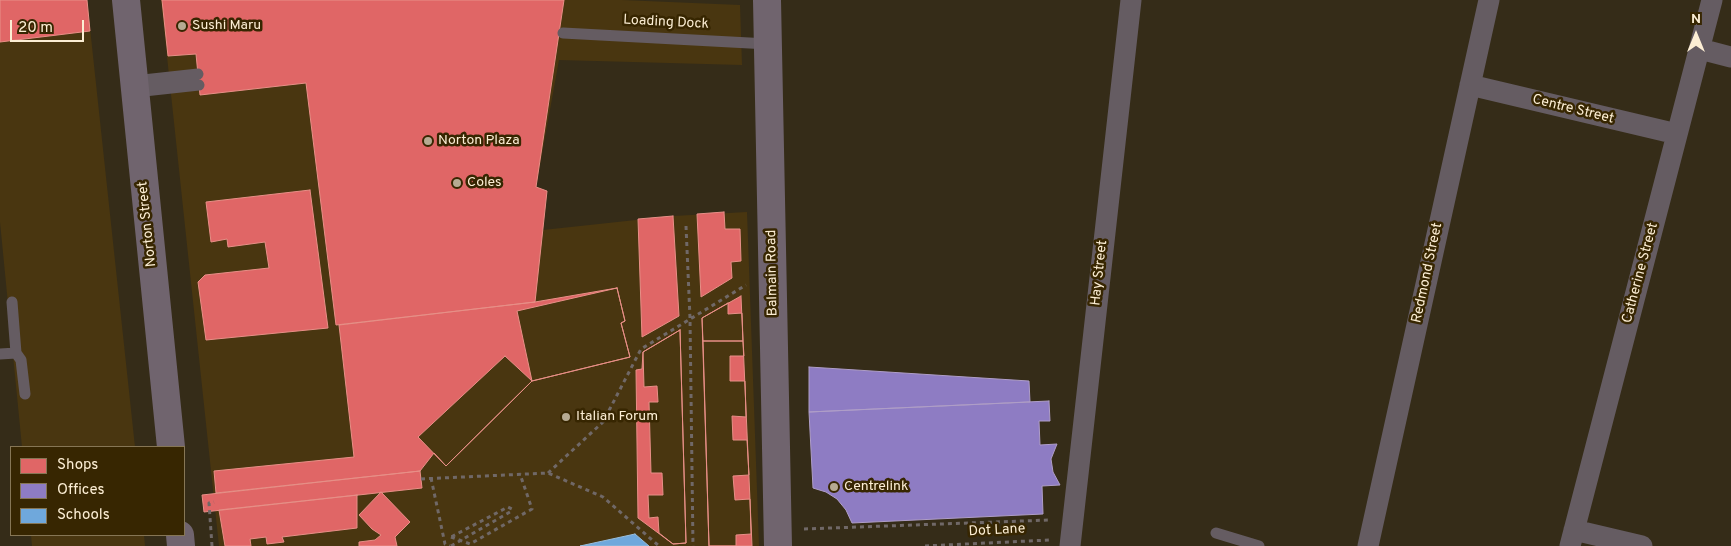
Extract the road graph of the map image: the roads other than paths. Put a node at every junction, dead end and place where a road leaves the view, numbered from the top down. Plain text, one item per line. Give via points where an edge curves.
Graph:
1 (126, 0) edge
2 (767, 0) edge
3 (1131, 0) edge
4 (1489, 0) edge
5 (1712, 0) edge
6 (563, 33) dead end
7 (768, 44) junction
8 (1700, 48) junction
9 (1731, 57) edge
10 (198, 80) dead end
11 (1470, 85) junction
12 (134, 87) junction
13 (1677, 134) junction
14 (12, 302) dead end
15 (16, 353) junction
16 (0, 354) edge
17 (25, 394) dead end
18 (171, 446) edge
19 (1216, 533) dead end
20 (778, 538) edge
21 (1572, 538) edge
22 (1070, 543) edge
23 (1259, 546) edge
24 (1368, 546) edge
25 (1642, 546) edge

1 - 12 main road, Norton Street
2 - 7 main road, Balmain Road
3 - 22 street, Hay Street
4 - 11 street, Redmond Street
5 - 8 street, Catherine Street
6 - 7 lane, Loading Dock
7 - 20 main road, Balmain Road
8 - 9 street
8 - 13 street, Catherine Street
10 - 12 lane
11 - 13 street, Centre Street
11 - 24 street, Redmond Street
12 - 18 main road, Norton Street
13 - 21 street, Catherine Street
14 - 15 lane
15 - 16 lane
15 - 17 lane via 22,360
19 - 23 lane
21 - 25 street

